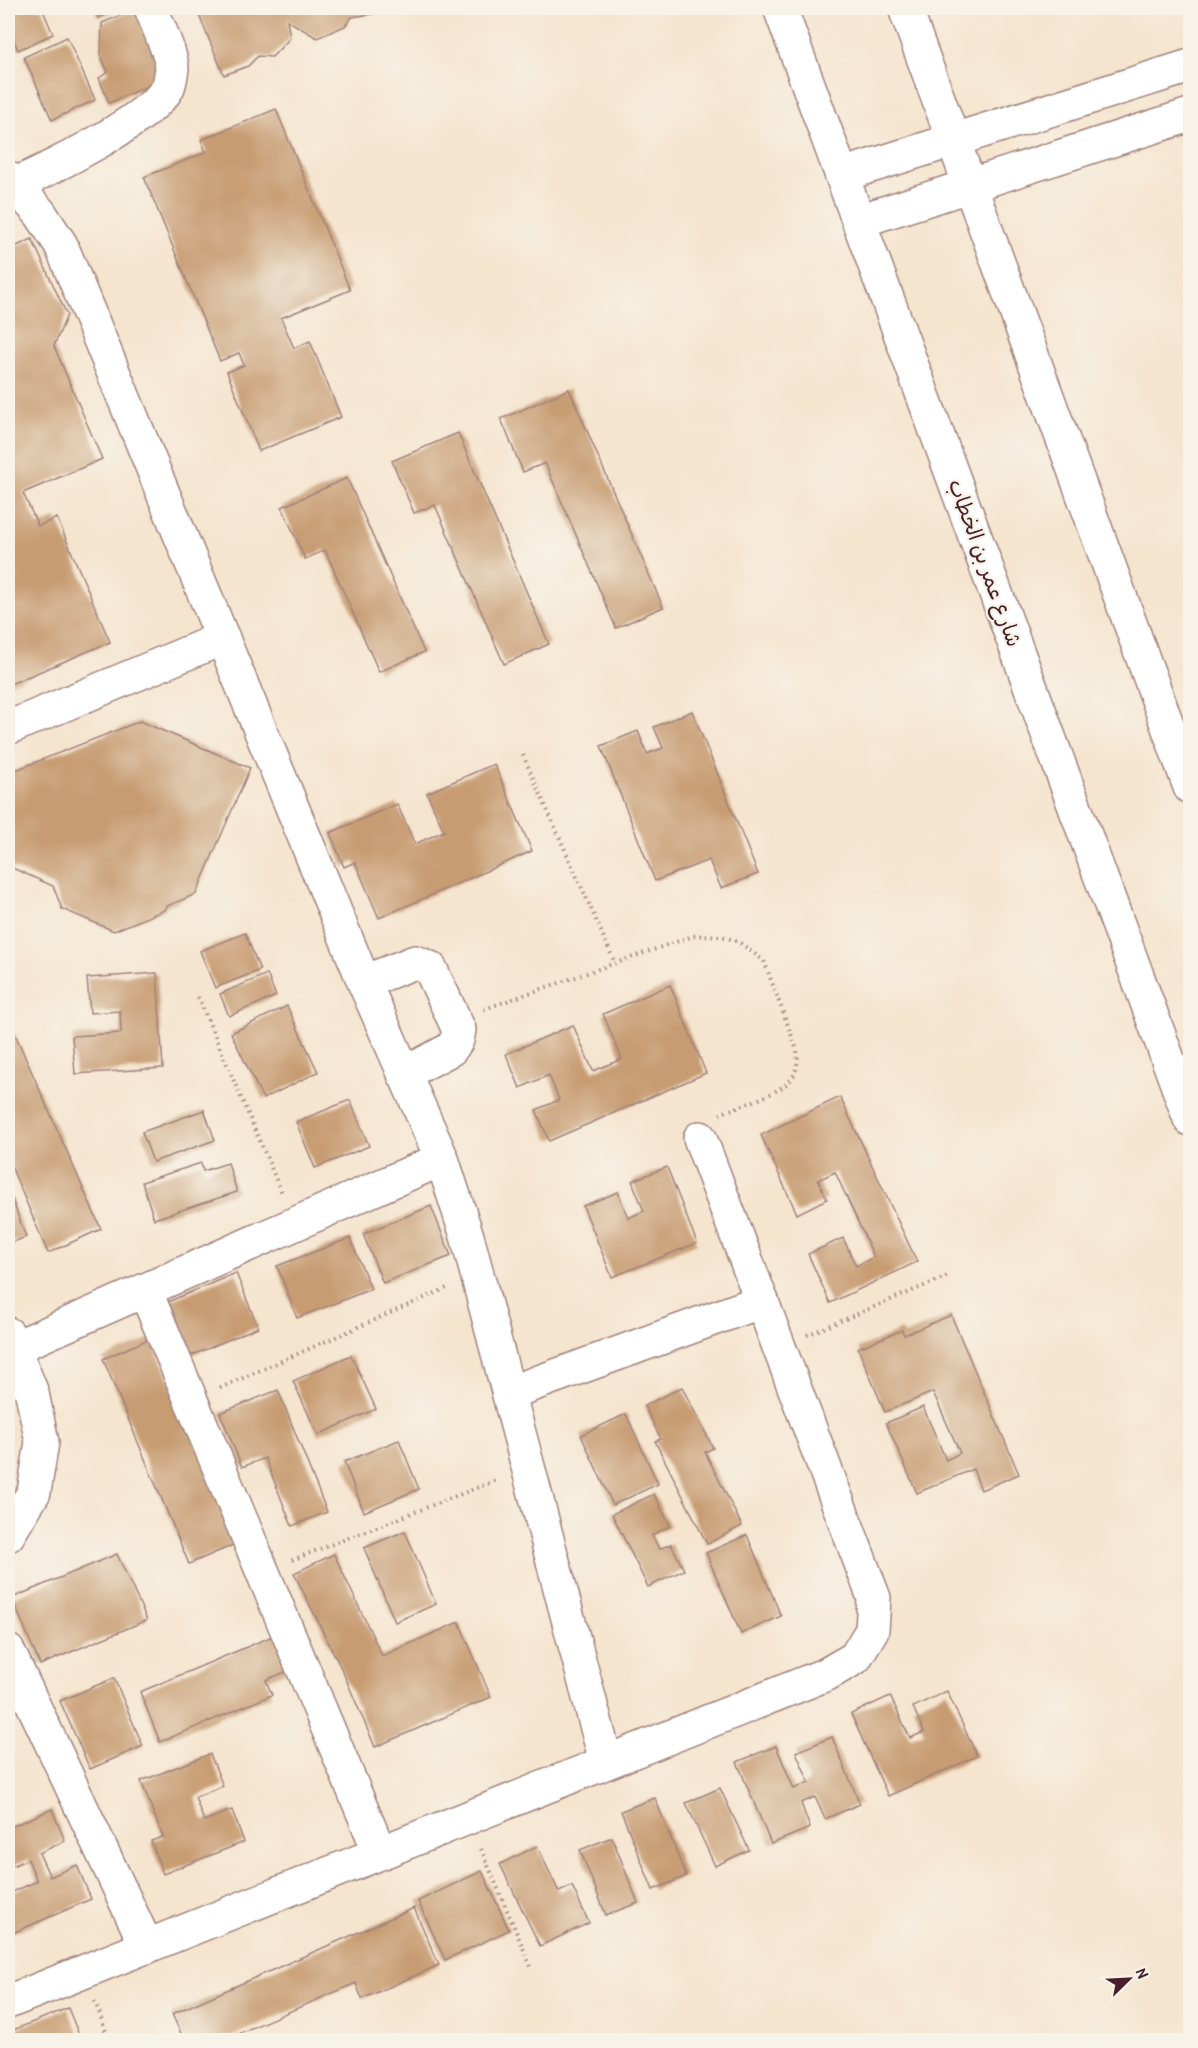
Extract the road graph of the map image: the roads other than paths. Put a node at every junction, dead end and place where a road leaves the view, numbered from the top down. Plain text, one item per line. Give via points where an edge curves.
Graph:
1 (151, 8) edge
2 (780, 8) edge
3 (905, 8) edge
4 (1191, 66) edge
5 (1191, 115) edge
6 (954, 140) junction
7 (842, 175) junction
8 (9, 183) edge
9 (971, 186) junction
10 (859, 221) junction
11 (223, 638) junction
12 (8, 728) edge
13 (1191, 788) edge
14 (364, 982) junction
15 (404, 1074) junction
16 (1191, 1119) edge
17 (700, 1138) road end
18 (442, 1160) junction
19 (145, 1290) junction
20 (762, 1301) junction
21 (11, 1341) edge
22 (509, 1393) junction
23 (8, 1535) edge
24 (8, 1651) edge
25 (606, 1762) junction
26 (380, 1853) junction
27 (147, 1947) junction
28 (8, 2002) edge

1 - 8 street via 172,68 168,88 154,104 109,136 62,163
2 - 7 street, شارع عمر بن الخطاب
3 - 6 street
4 - 6 street
5 - 9 street
6 - 7 street
6 - 9 street
7 - 10 street, شارع عمر بن الخطاب
8 - 11 street via 40,213 62,245
9 - 10 street
9 - 13 street
10 - 16 street, شارع عمر بن الخطاب
11 - 12 street
11 - 14 street
14 - 15 street
14 - 15 street via 416,962 430,968 455,1019 459,1030 451,1049
15 - 18 street
17 - 20 street
18 - 19 street
18 - 22 street via 456,1197
19 - 21 street
19 - 26 street
20 - 22 street
20 - 25 street via 874,1598 872,1630 855,1658 827,1674
21 - 23 street via 32,1393 42,1442 34,1492
22 - 25 street
24 - 27 street
25 - 26 street
26 - 27 street
27 - 28 street

